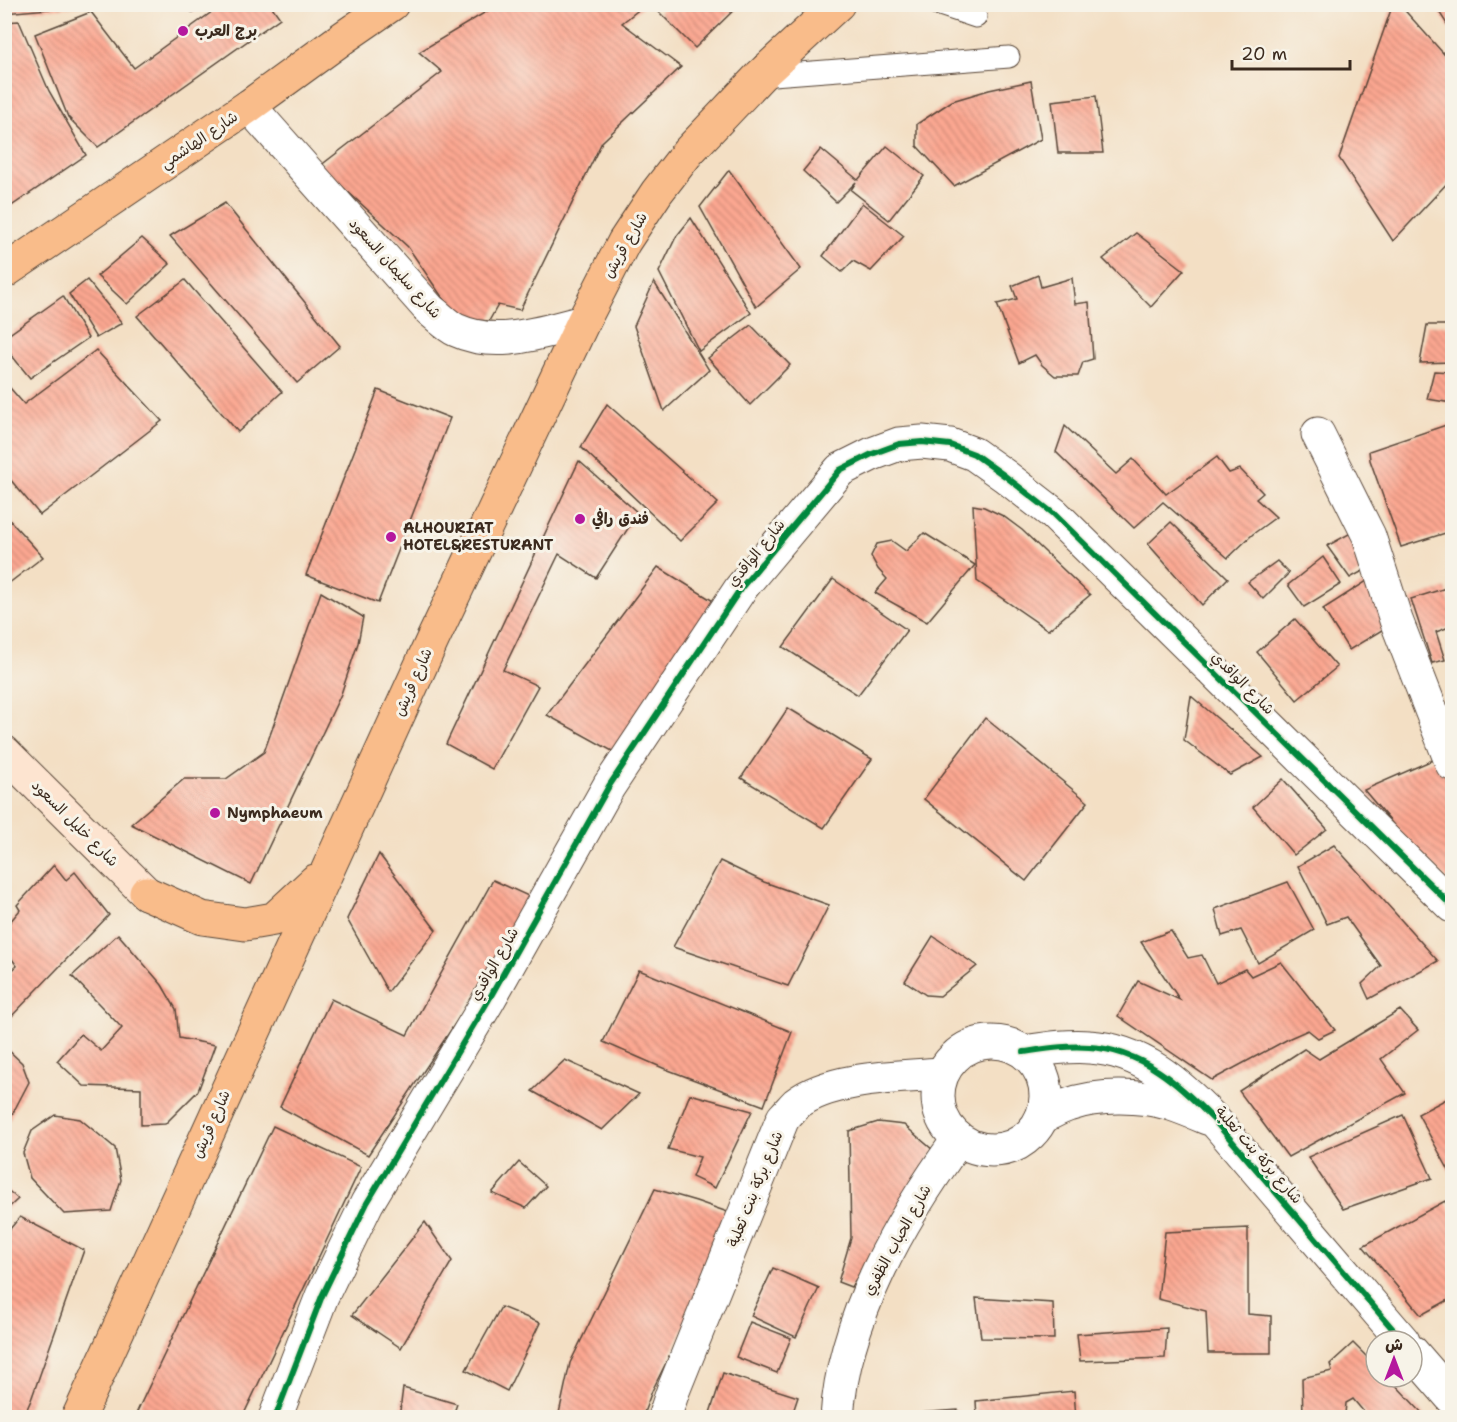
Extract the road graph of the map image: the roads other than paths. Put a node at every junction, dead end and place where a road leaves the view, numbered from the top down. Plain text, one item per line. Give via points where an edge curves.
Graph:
1 (392, 4) edge
2 (838, 4) edge
3 (937, 4) edge
4 (976, 17) dead end
5 (1009, 57) dead end
6 (760, 76) junction
7 (249, 106) junction
8 (4, 272) edge
9 (583, 322) junction
10 (1318, 434) dead end
11 (4, 752) edge
12 (1452, 764) edge
13 (327, 870) junction
14 (1452, 906) edge
15 (1024, 1052) junction
16 (942, 1074) junction
17 (1042, 1117) junction
18 (1214, 1120) junction
19 (958, 1140) junction
20 (1393, 1329) edge
21 (1424, 1366) edge
22 (1452, 1398) edge
23 (78, 1418) edge
24 (275, 1418) edge
25 (664, 1418) edge
26 (837, 1418) edge

1 - 7 main road, شارع الهاشمي
2 - 6 main road, شارع قريش
3 - 4 lane
5 - 6 lane
6 - 9 main road, شارع قريش via 688,152 657,192 624,242
7 - 8 main road, شارع الهاشمي
7 - 9 street, شارع سليمان السعود via 430,310 454,330 502,340
9 - 13 main road, شارع قريش
10 - 12 street via 1369,536 1396,620
11 - 13 main road, شارع خليل السعود via 146,894 202,918 245,924 274,919
13 - 23 main road, شارع قريش
14 - 24 street, شارع الواقدي via 1054,514 974,454 950,445 899,444 872,454 840,470 741,588 609,786 488,1001 367,1203 322,1296
15 - 16 street via 1006,1044 987,1042 969,1047 953,1058
15 - 17 street via 1040,1070 1047,1094
15 - 18 street, شارع بركة بنت ثعلبة via 1090,1047 1125,1054 1157,1069 1185,1089
16 - 19 street via 937,1091 939,1109 945,1126
16 - 25 street, شارع بركة بنت ثعلبة via 856,1081 814,1094 783,1118
17 - 18 street, شارع بركة بنت ثعلبة via 1069,1105 1118,1098 1171,1104
17 - 19 street via 1028,1138 1006,1149 981,1150
18 - 20 street, شارع بركة بنت ثعلبة
19 - 26 street, شارع الحباب الظفري via 913,1209 861,1308 838,1394
21 - 22 street

